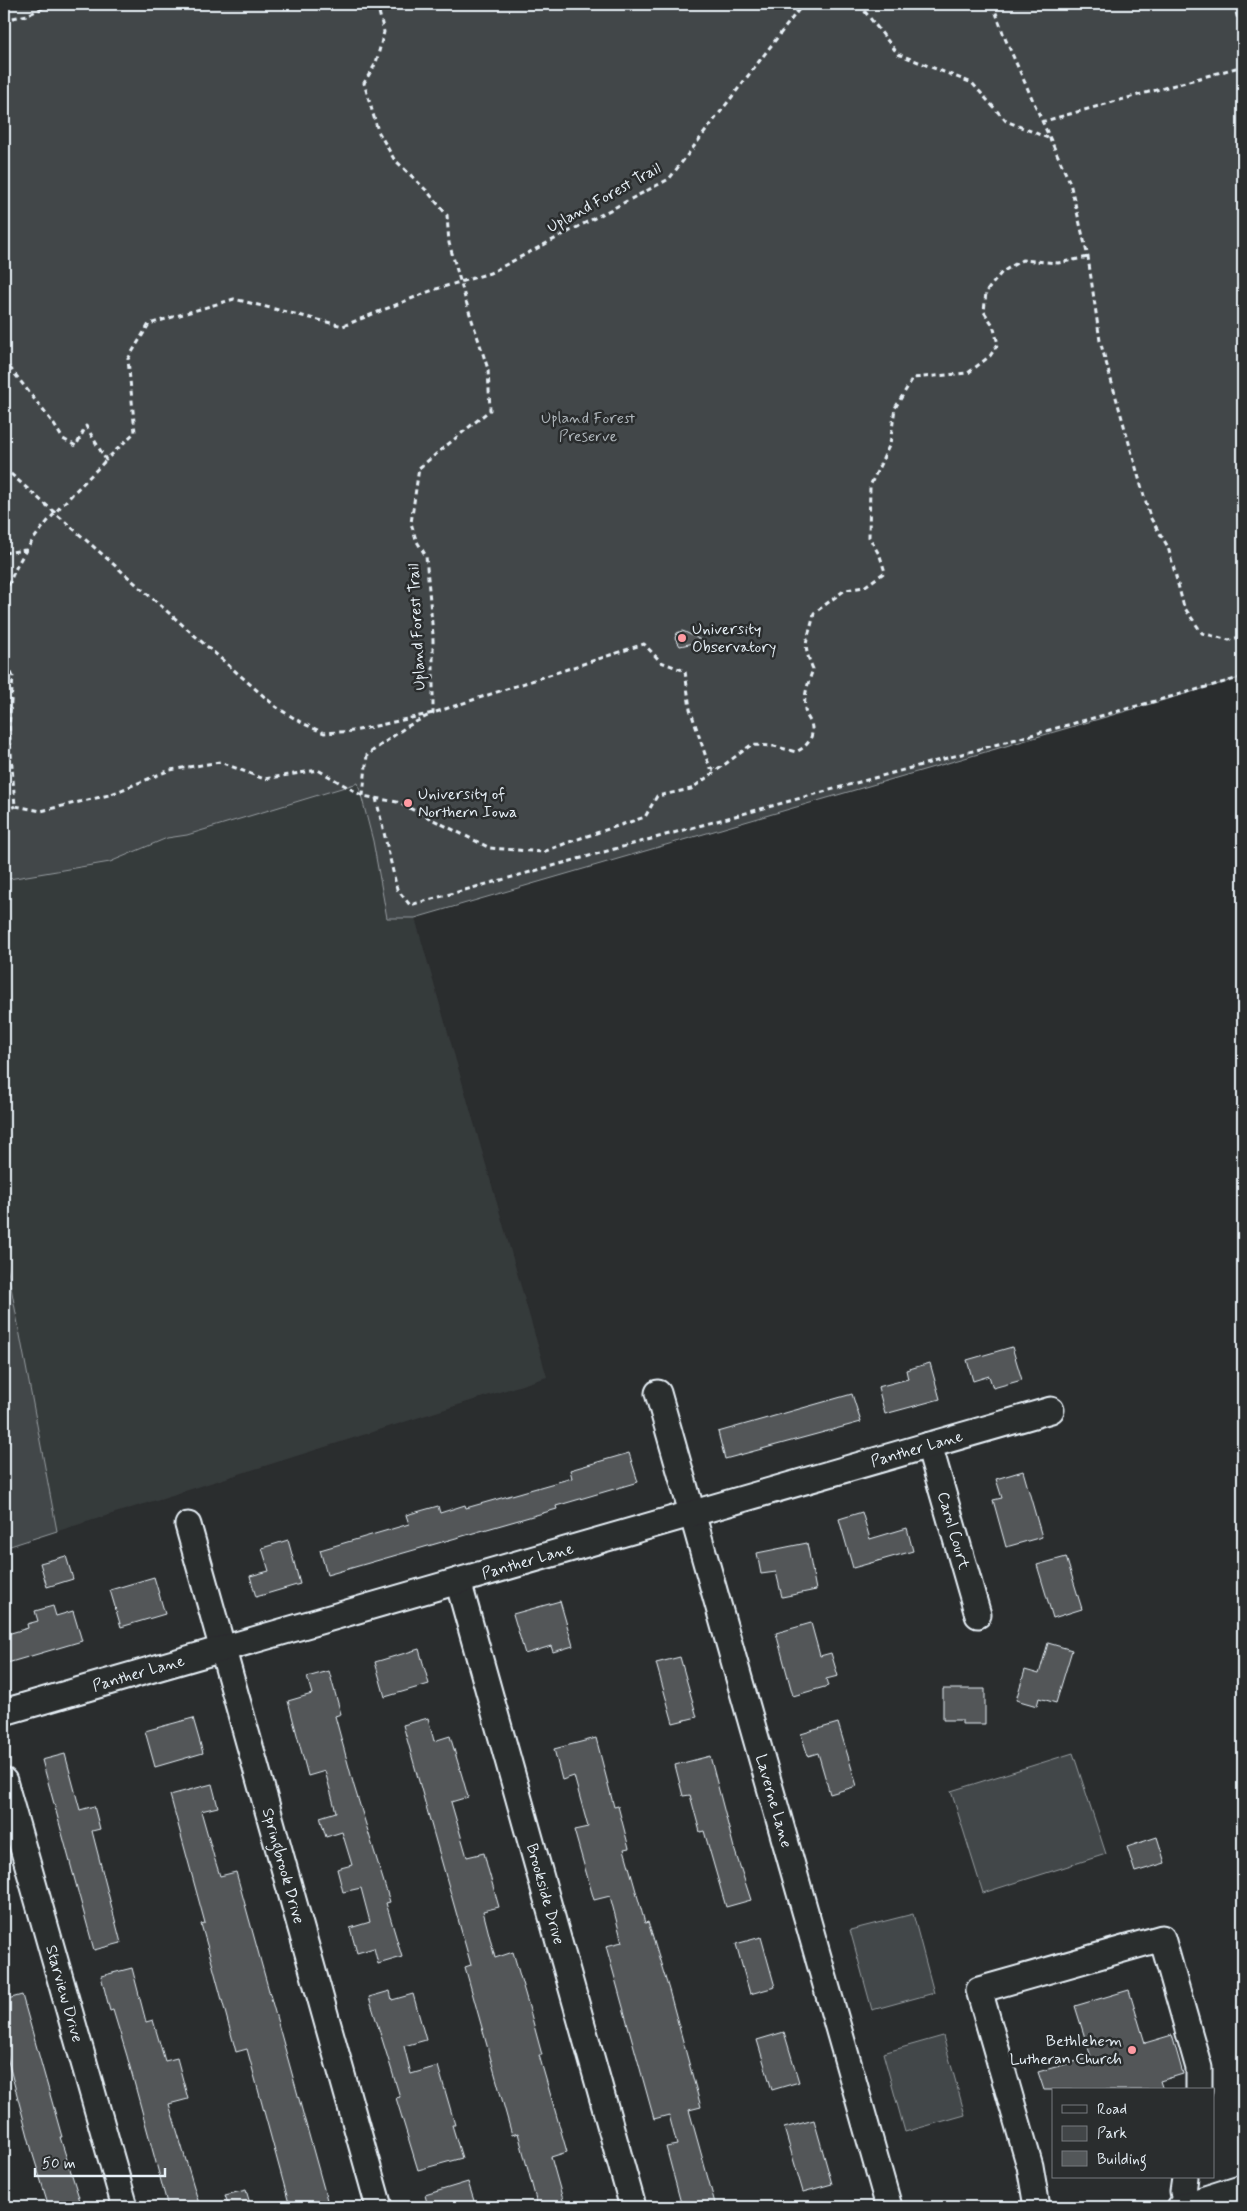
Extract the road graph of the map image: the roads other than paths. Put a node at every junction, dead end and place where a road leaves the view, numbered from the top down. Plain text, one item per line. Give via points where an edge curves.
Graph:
1 (658, 1393) dead end
2 (1051, 1410) dead end
3 (929, 1445) junction
4 (691, 1513) junction
5 (188, 1525) dead end
6 (458, 1581) junction
7 (978, 1615) dead end
8 (222, 1649) junction
9 (4, 1712) edge
10 (4, 1781) edge
11 (1199, 2088) edge
12 (1185, 2178) edge
13 (1243, 2187) edge
14 (125, 2207) edge
15 (379, 2207) edge
16 (632, 2207) edge
17 (889, 2207) edge
18 (1037, 2207) edge
19 (1184, 2207) edge

1 - 4 street, Laverne Lane
2 - 3 street, Panther Lane
3 - 4 street, Panther Lane
3 - 7 street, Carol Court
4 - 6 street, Panther Lane
4 - 17 street, Laverne Lane
5 - 8 street, Springbrook Drive
6 - 8 street, Panther Lane
6 - 16 street, Brookside Drive
8 - 9 street, Panther Lane
8 - 15 street, Springbrook Drive
10 - 14 street, Starview Drive
11 - 18 street via 1198,2068 1162,1938 979,1990 1030,2166
12 - 19 street
13 - 19 street

